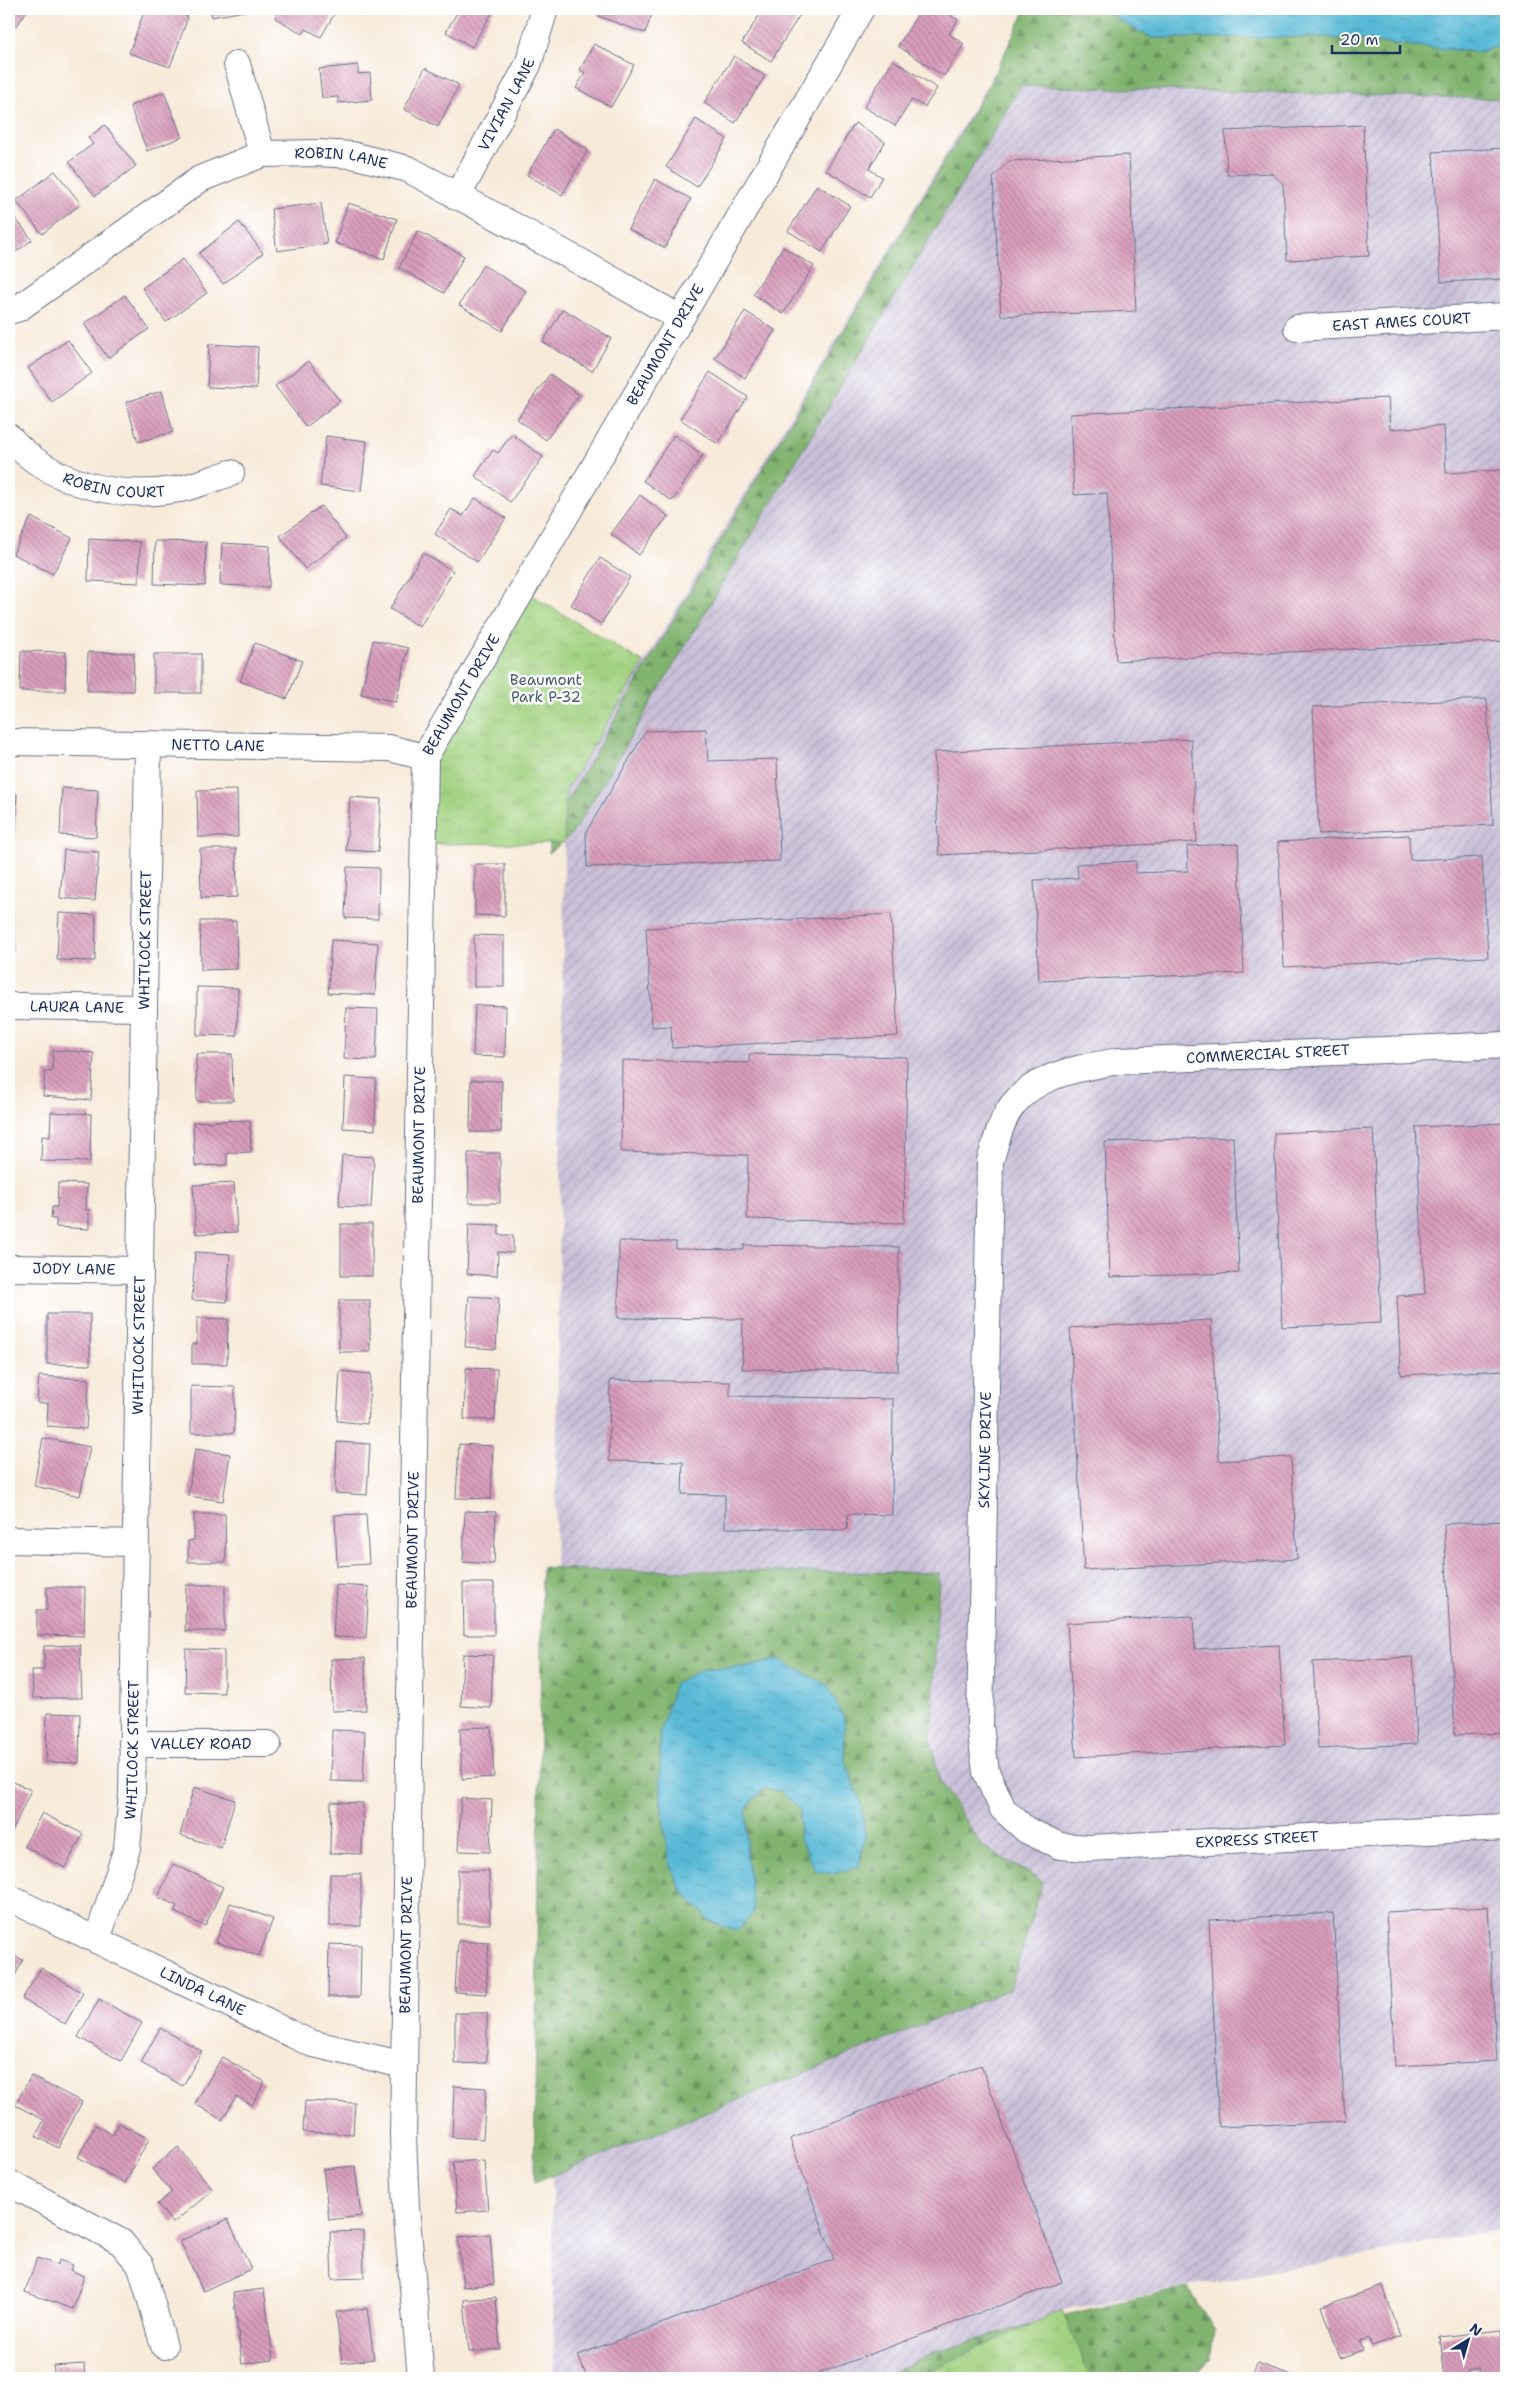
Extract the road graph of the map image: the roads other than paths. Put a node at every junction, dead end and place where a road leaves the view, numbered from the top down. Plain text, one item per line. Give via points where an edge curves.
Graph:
1 (545, 9) edge
2 (861, 9) edge
3 (237, 64) dead end
4 (262, 154) junction
5 (457, 197) junction
6 (9, 311) edge
7 (1506, 316) edge
8 (680, 318) junction
9 (1297, 328) dead end
10 (9, 437) edge
11 (231, 473) dead end
12 (9, 742) edge
13 (148, 744) junction
14 (425, 756) junction
15 (9, 1006) edge
16 (144, 1008) junction
17 (1506, 1044) edge
18 (1034, 1085) joint
19 (9, 1268) edge
20 (140, 1270) junction
21 (9, 1540) edge
22 (135, 1542) junction
23 (132, 1744) junction
24 (268, 1744) dead end
25 (1013, 1820) joint
26 (1506, 1827) edge
27 (9, 1898) edge
28 (98, 1940) junction
29 (404, 2065) junction
30 (9, 2183) edge
31 (164, 2346) dead end
32 (421, 2378) edge

1 - 5 street, VIVIAN LANE via 528,65
2 - 8 street, BEAUMONT DRIVE
3 - 4 street
4 - 5 street, ROBIN LANE via 352,155 408,169
4 - 6 street, ROBIN LANE via 200,179 19,308
5 - 8 street, ROBIN LANE
7 - 9 street, EAST AMES COURT
8 - 14 street, BEAUMONT DRIVE
10 - 11 street, ROBIN COURT via 44,468 70,480 114,492 139,493 180,488
12 - 13 street, NETTO LANE
13 - 14 street, NETTO LANE via 389,748
13 - 16 street, WHITLOCK STREET
14 - 29 street, BEAUMONT DRIVE
15 - 16 street, LAURA LANE
16 - 20 street, WHITLOCK STREET
17 - 18 street, COMMERCIAL STREET via 1118,1061 1069,1070
18 - 25 street, SKYLINE DRIVE via 1013,1105 1002,1123 990,1161 980,1726 986,1772 1003,1809
19 - 20 street, JODY LANE
20 - 22 street, WHITLOCK STREET
21 - 22 street
22 - 23 street, WHITLOCK STREET
23 - 24 street, VALLEY ROAD
23 - 28 street, WHITLOCK STREET via 132,1795 126,1848
25 - 26 street, EXPRESS STREET via 1060,1846 1089,1848
27 - 28 street, LINDA LANE
28 - 29 street, LINDA LANE via 310,2043
29 - 32 street, BEAUMONT DRIVE via 406,2198
30 - 31 street via 121,2242 141,2266

